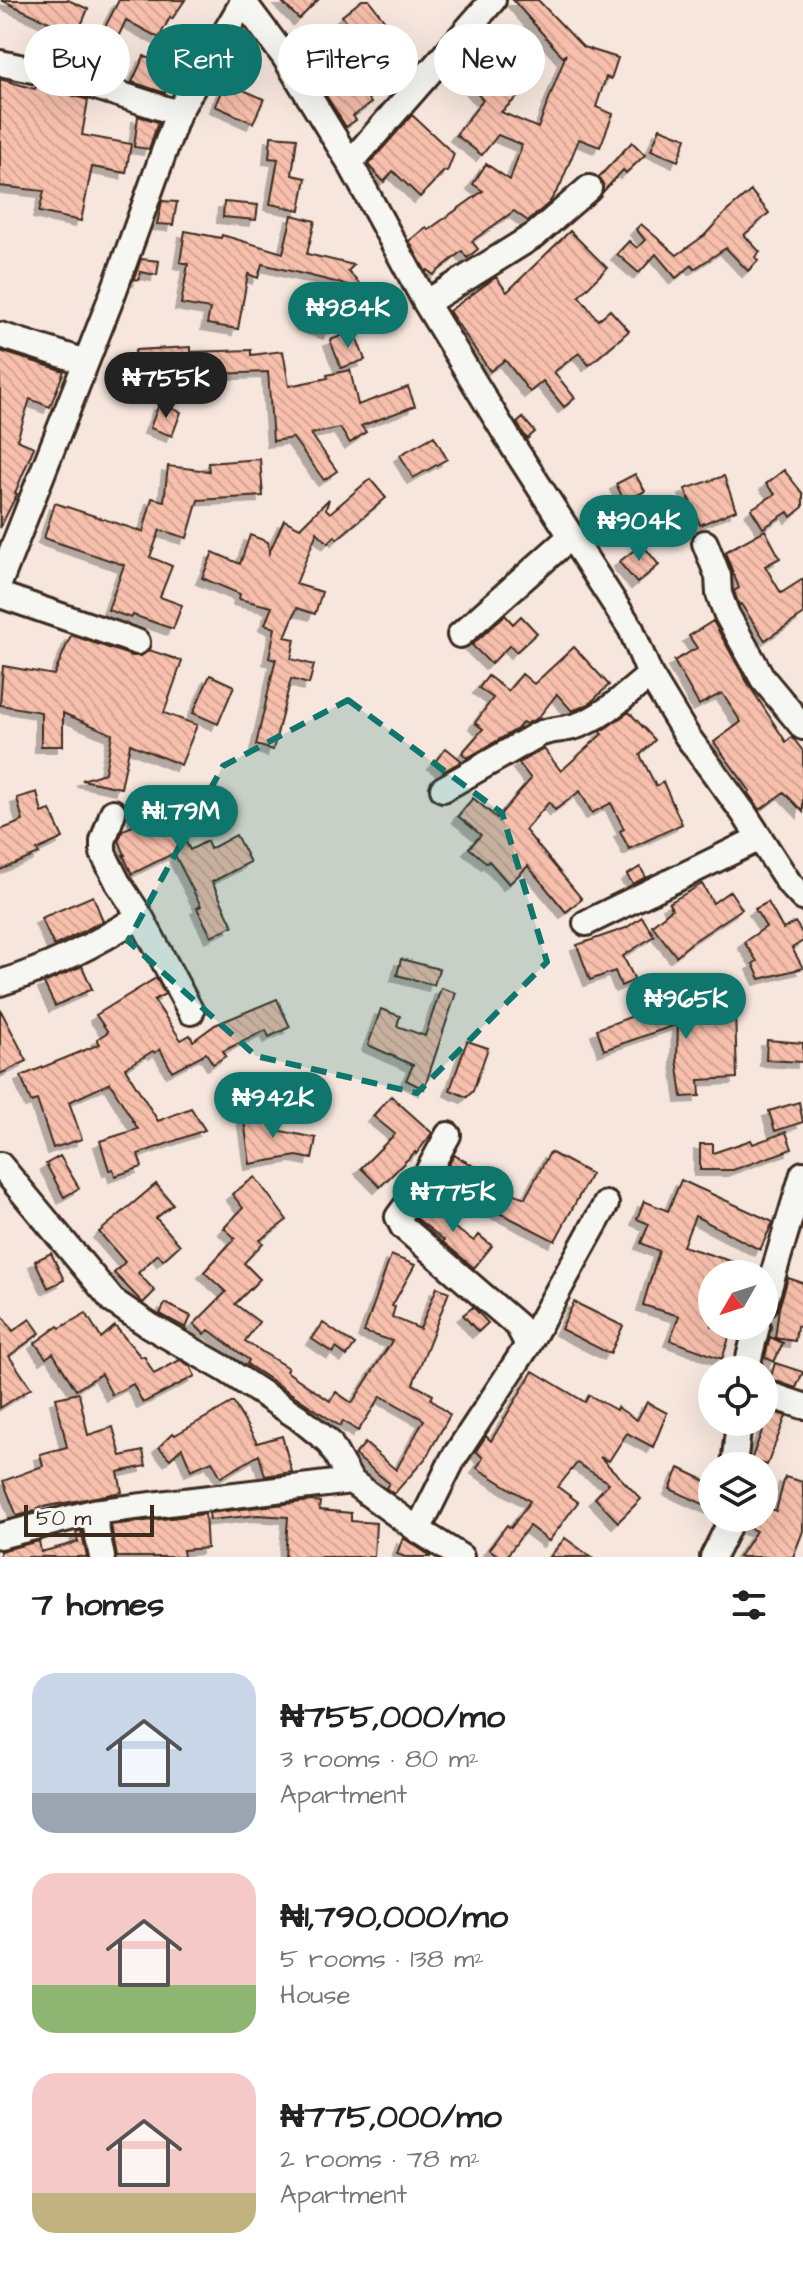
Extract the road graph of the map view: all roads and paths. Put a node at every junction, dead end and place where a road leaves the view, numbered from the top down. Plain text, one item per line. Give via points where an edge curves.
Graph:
1 (493, 0) edge
2 (243, 1) edge
3 (0, 63) edge
4 (178, 113) junction
5 (350, 163) junction
6 (589, 188) dead end
7 (426, 303) junction
8 (0, 335) edge
9 (86, 362) junction
10 (570, 537) junction
11 (705, 543) dead end
12 (0, 581) edge
13 (0, 595) edge
14 (460, 635) dead end
15 (137, 642) dead end
16 (650, 675) junction
17 (803, 727) edge
18 (443, 789) dead end
19 (113, 812) dead end
20 (760, 838) junction
21 (803, 898) edge
22 (140, 916) junction
23 (586, 923) dead end
24 (0, 983) edge
25 (191, 1012) dead end
26 (448, 1135) dead end
27 (0, 1165) edge
28 (803, 1174) edge
29 (606, 1204) dead end
30 (777, 1260) edge
31 (528, 1345) junction
32 (778, 1398) edge
33 (803, 1406) edge
34 (351, 1481) junction
35 (93, 1512) junction
36 (418, 1530) junction
37 (726, 1532) edge
38 (0, 1536) edge
39 (102, 1557) edge
40 (461, 1557) edge
41 (713, 1557) edge

1 - 5 street
2 - 4 street
2 - 5 street
3 - 4 street via 65,77
4 - 9 street
5 - 7 street
6 - 7 street via 535,235
7 - 10 street
8 - 9 street
9 - 12 street
10 - 14 street
10 - 16 street via 631,629
11 - 17 street via 727,615 763,679
13 - 15 street
16 - 18 street via 602,713 576,726 539,734
16 - 20 street
19 - 22 street via 103,853
20 - 21 street
20 - 23 street
22 - 24 street via 106,938
22 - 25 street
26 - 31 street via 398,1217 403,1227 518,1326
27 - 34 street via 113,1301 298,1417 329,1442
28 - 30 street
29 - 31 street
31 - 36 street via 453,1459
32 - 33 street
34 - 35 street
34 - 36 street
35 - 38 street
35 - 39 street
36 - 40 street
37 - 41 street

